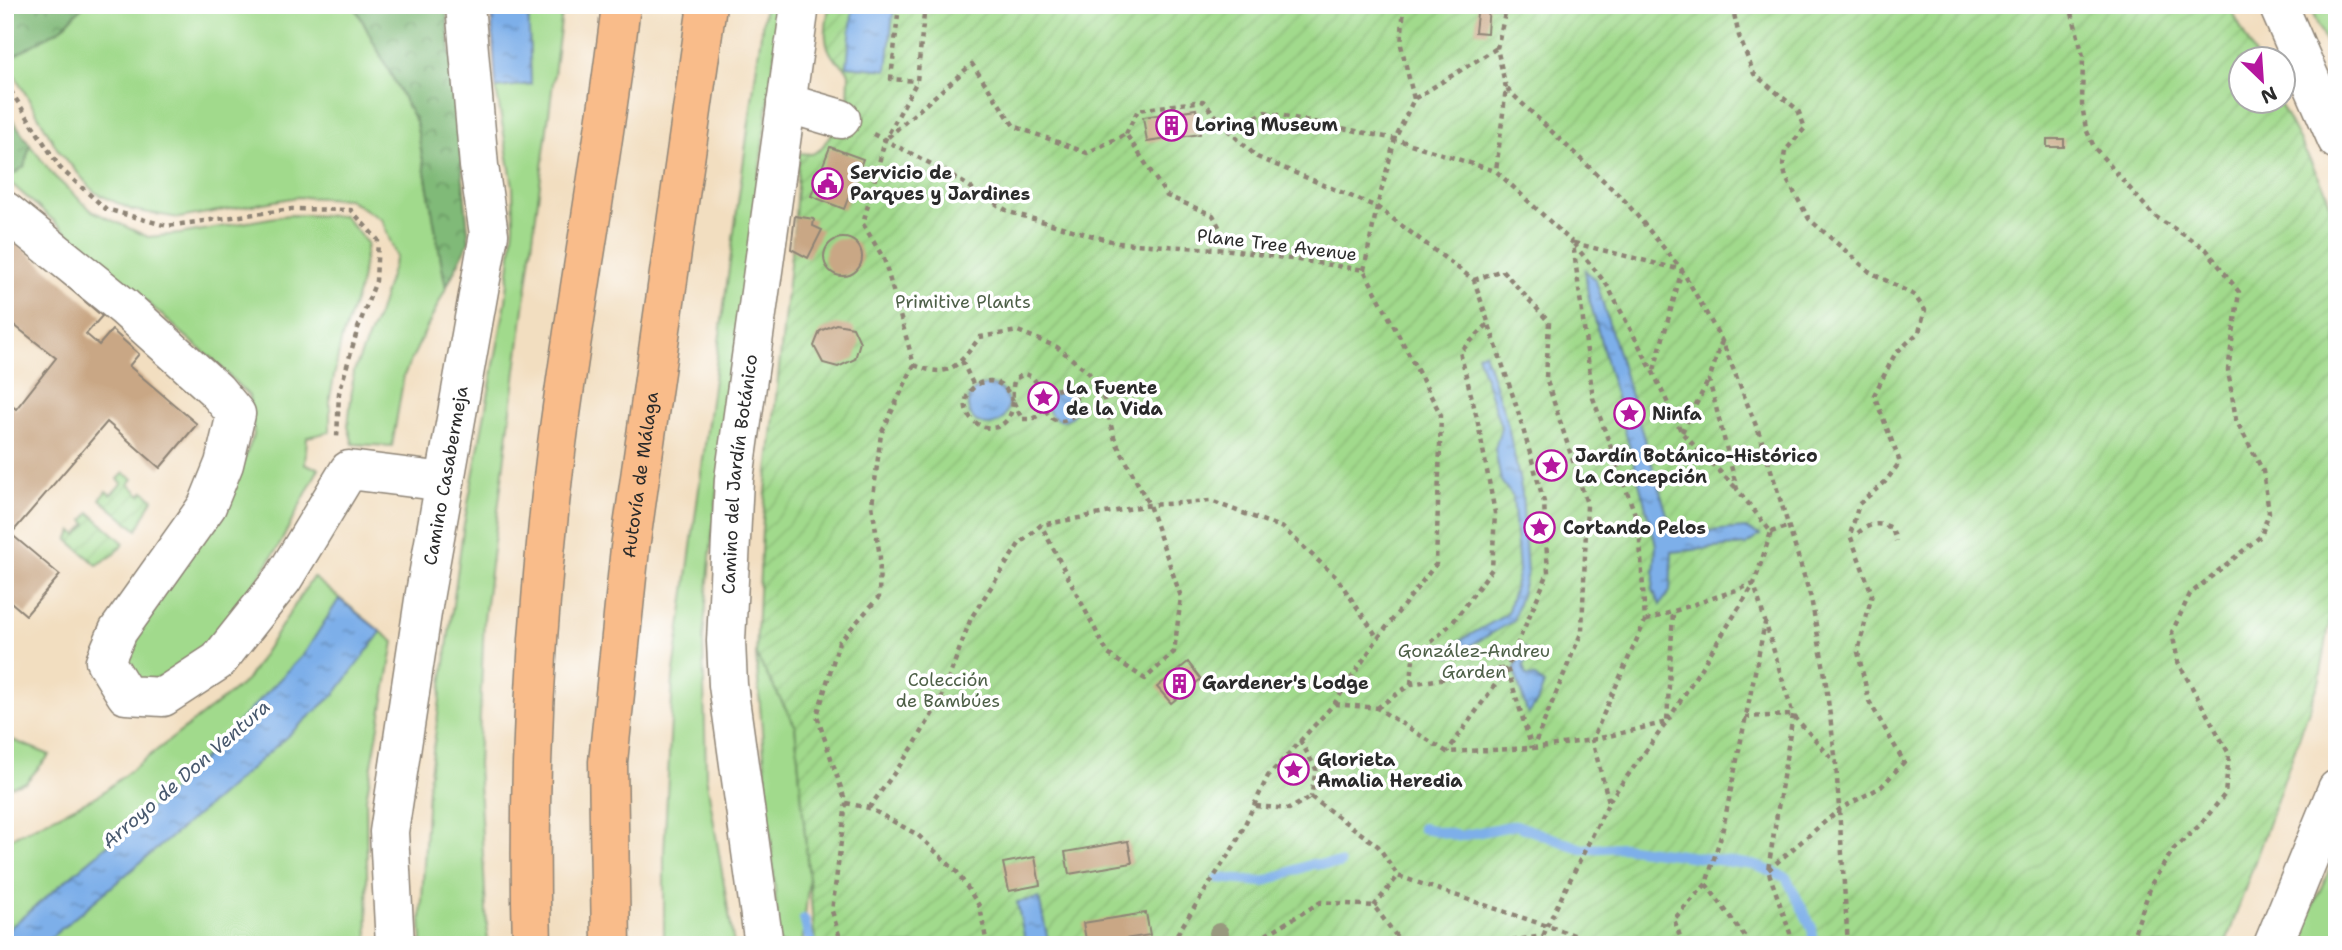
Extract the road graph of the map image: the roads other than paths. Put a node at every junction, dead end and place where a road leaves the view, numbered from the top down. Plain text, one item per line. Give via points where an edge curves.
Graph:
1 (465, 5) edge
2 (621, 5) edge
3 (707, 5) edge
4 (800, 5) edge
5 (2278, 5) edge
6 (786, 103) junction
7 (841, 119) dead end
8 (2337, 140) edge
9 (5, 211) edge
10 (445, 482) junction
11 (2337, 789) edge
12 (395, 945) edge
13 (532, 945) edge
14 (611, 945) edge
15 (764, 945) edge
16 (2273, 945) edge

1 - 10 street, Camino Casabermeja via 489,234
2 - 13 highway via 557,446 534,676 529,860
3 - 14 highway, Autovía de Málaga via 630,548 608,762
4 - 6 street, Camino del Jardín Botánico
5 - 8 street
6 - 7 street
6 - 15 street, Camino del Jardín Botánico via 734,479 726,641
9 - 10 street via 124,307 216,390 236,414 224,464 207,506 118,631 105,661 126,695 163,696 218,661 282,579 349,470
10 - 12 street, Camino Casabermeja via 389,832
11 - 16 street

